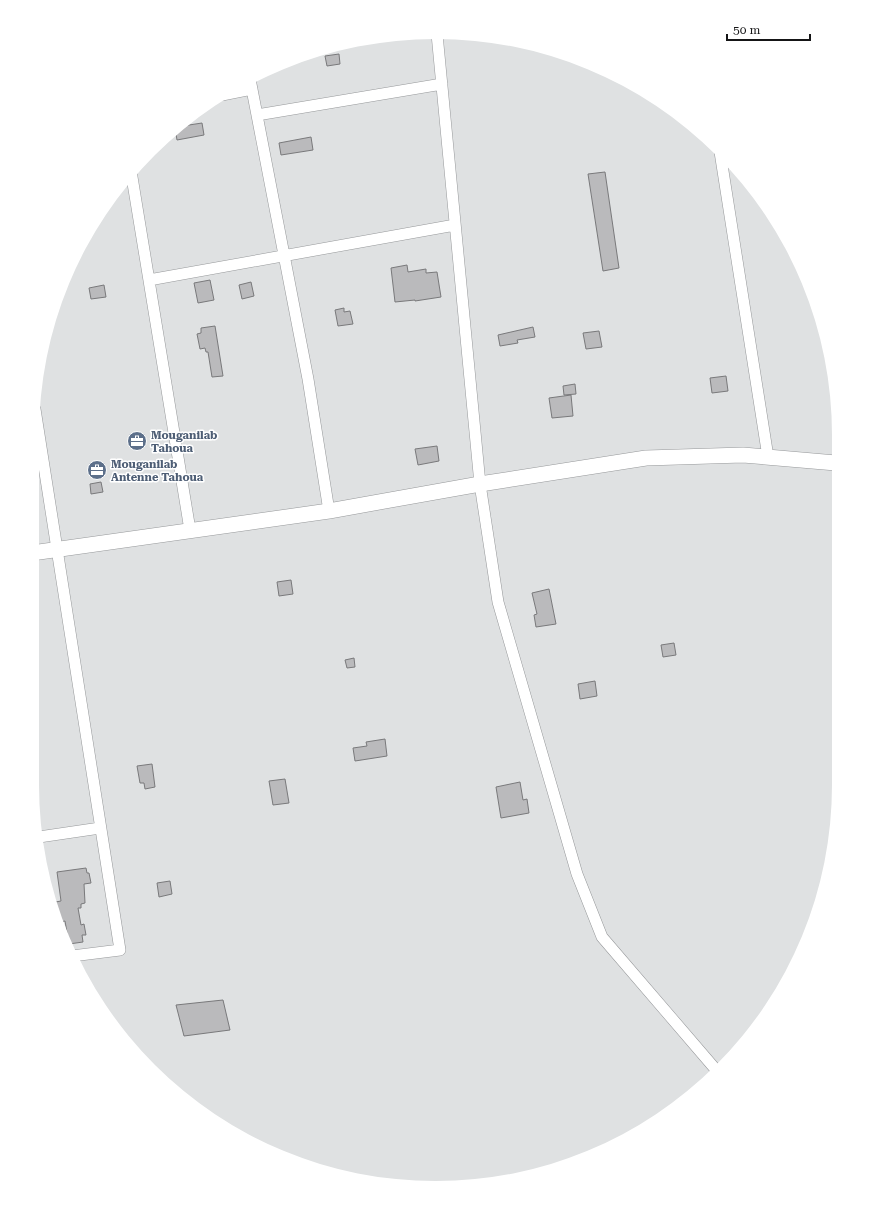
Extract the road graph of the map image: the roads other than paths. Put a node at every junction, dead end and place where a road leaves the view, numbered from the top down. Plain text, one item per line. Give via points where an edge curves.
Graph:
1 (438, 39) edge
2 (251, 84) edge
3 (442, 84) junction
4 (257, 115) junction
5 (721, 161) edge
6 (132, 180) edge
7 (455, 225) junction
8 (284, 255) junction
9 (149, 280) junction
10 (39, 436) edge
11 (768, 457) junction
12 (832, 464) edge
13 (480, 484) junction
14 (329, 511) junction
15 (190, 530) junction
16 (56, 550) junction
17 (39, 552) edge
18 (100, 828) junction
19 (42, 837) edge
20 (78, 955) edge
21 (714, 1067) edge

1 - 3 street
2 - 4 street
3 - 4 street
3 - 7 street
4 - 8 street
5 - 11 street
6 - 9 street
7 - 8 street
7 - 13 street
8 - 9 street
8 - 14 street via 308,379
9 - 15 street
10 - 16 street
11 - 12 street
11 - 13 street via 743,455 646,458
13 - 14 street
13 - 21 street via 498,602 575,867 602,937
14 - 15 street
15 - 16 street
16 - 17 street
16 - 18 street
18 - 19 street
18 - 20 street via 120,950

